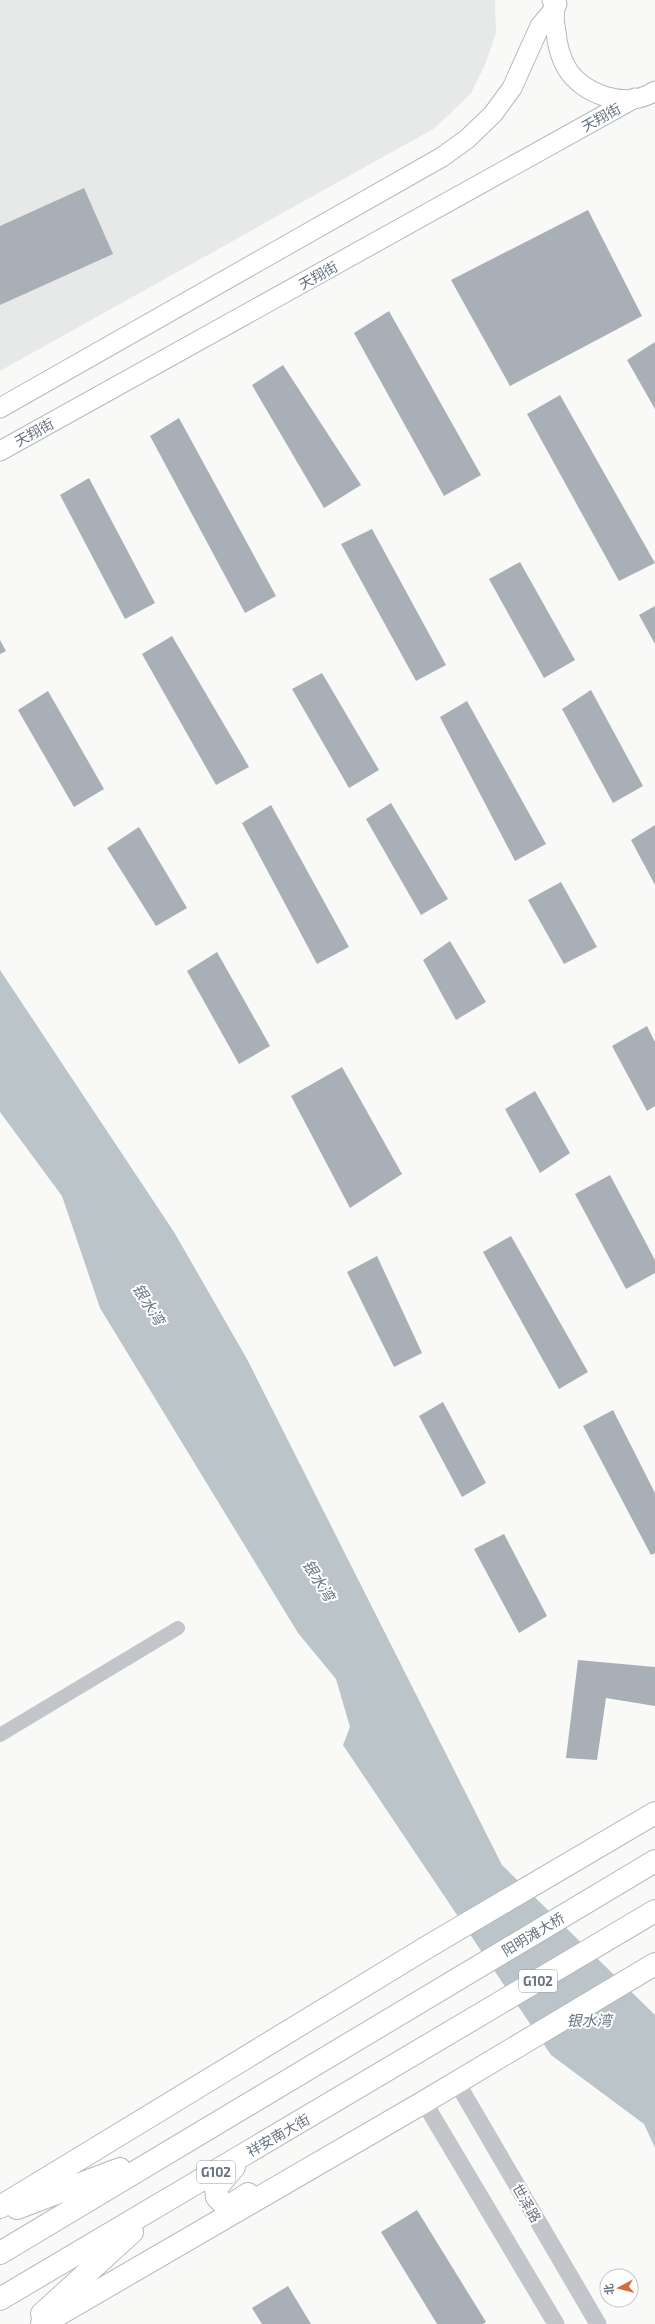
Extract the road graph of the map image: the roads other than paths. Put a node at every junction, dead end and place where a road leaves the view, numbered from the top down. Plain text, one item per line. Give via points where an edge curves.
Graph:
1 (555, 3) edge
2 (655, 91) edge
3 (635, 98) junction
4 (0, 408) edge
5 (0, 451) edge
6 (178, 1628) dead end
7 (0, 1735) edge
8 (655, 1813) edge
9 (655, 1861) edge
10 (650, 1914) edge
11 (655, 1948) edge
12 (655, 1964) edge
13 (515, 2040) junction
14 (456, 2081) junction
15 (424, 2102) junction
16 (174, 2149) junction
17 (246, 2154) junction
18 (167, 2201) junction
19 (0, 2207) edge
20 (0, 2214) edge
21 (0, 2253) edge
22 (0, 2299) edge
23 (30, 2324) edge
24 (42, 2324) edge
25 (556, 2324) edge
26 (598, 2324) edge

1 - 3 main road via 558,49 566,67 579,83 596,93 616,99
1 - 4 main road via 540,26 512,88 493,114 467,139 442,157
2 - 3 main road
3 - 5 main road, 天翔街
6 - 7 street
8 - 19 highway via 429,1946
9 - 16 highway, 阳明滩大桥
10 - 17 highway, 祥安南大街 / G102
11 - 13 highway
12 - 13 highway
13 - 14 highway
13 - 17 highway via 431,2081 231,2205 224,2204 217,2197 216,2188
14 - 15 highway
14 - 26 street, 世泽路
15 - 24 highway
15 - 25 street
16 - 20 highway
16 - 21 highway
17 - 18 highway, 祥安南大街 / G102
18 - 22 highway, 祥安南大街 / G102
18 - 23 highway

